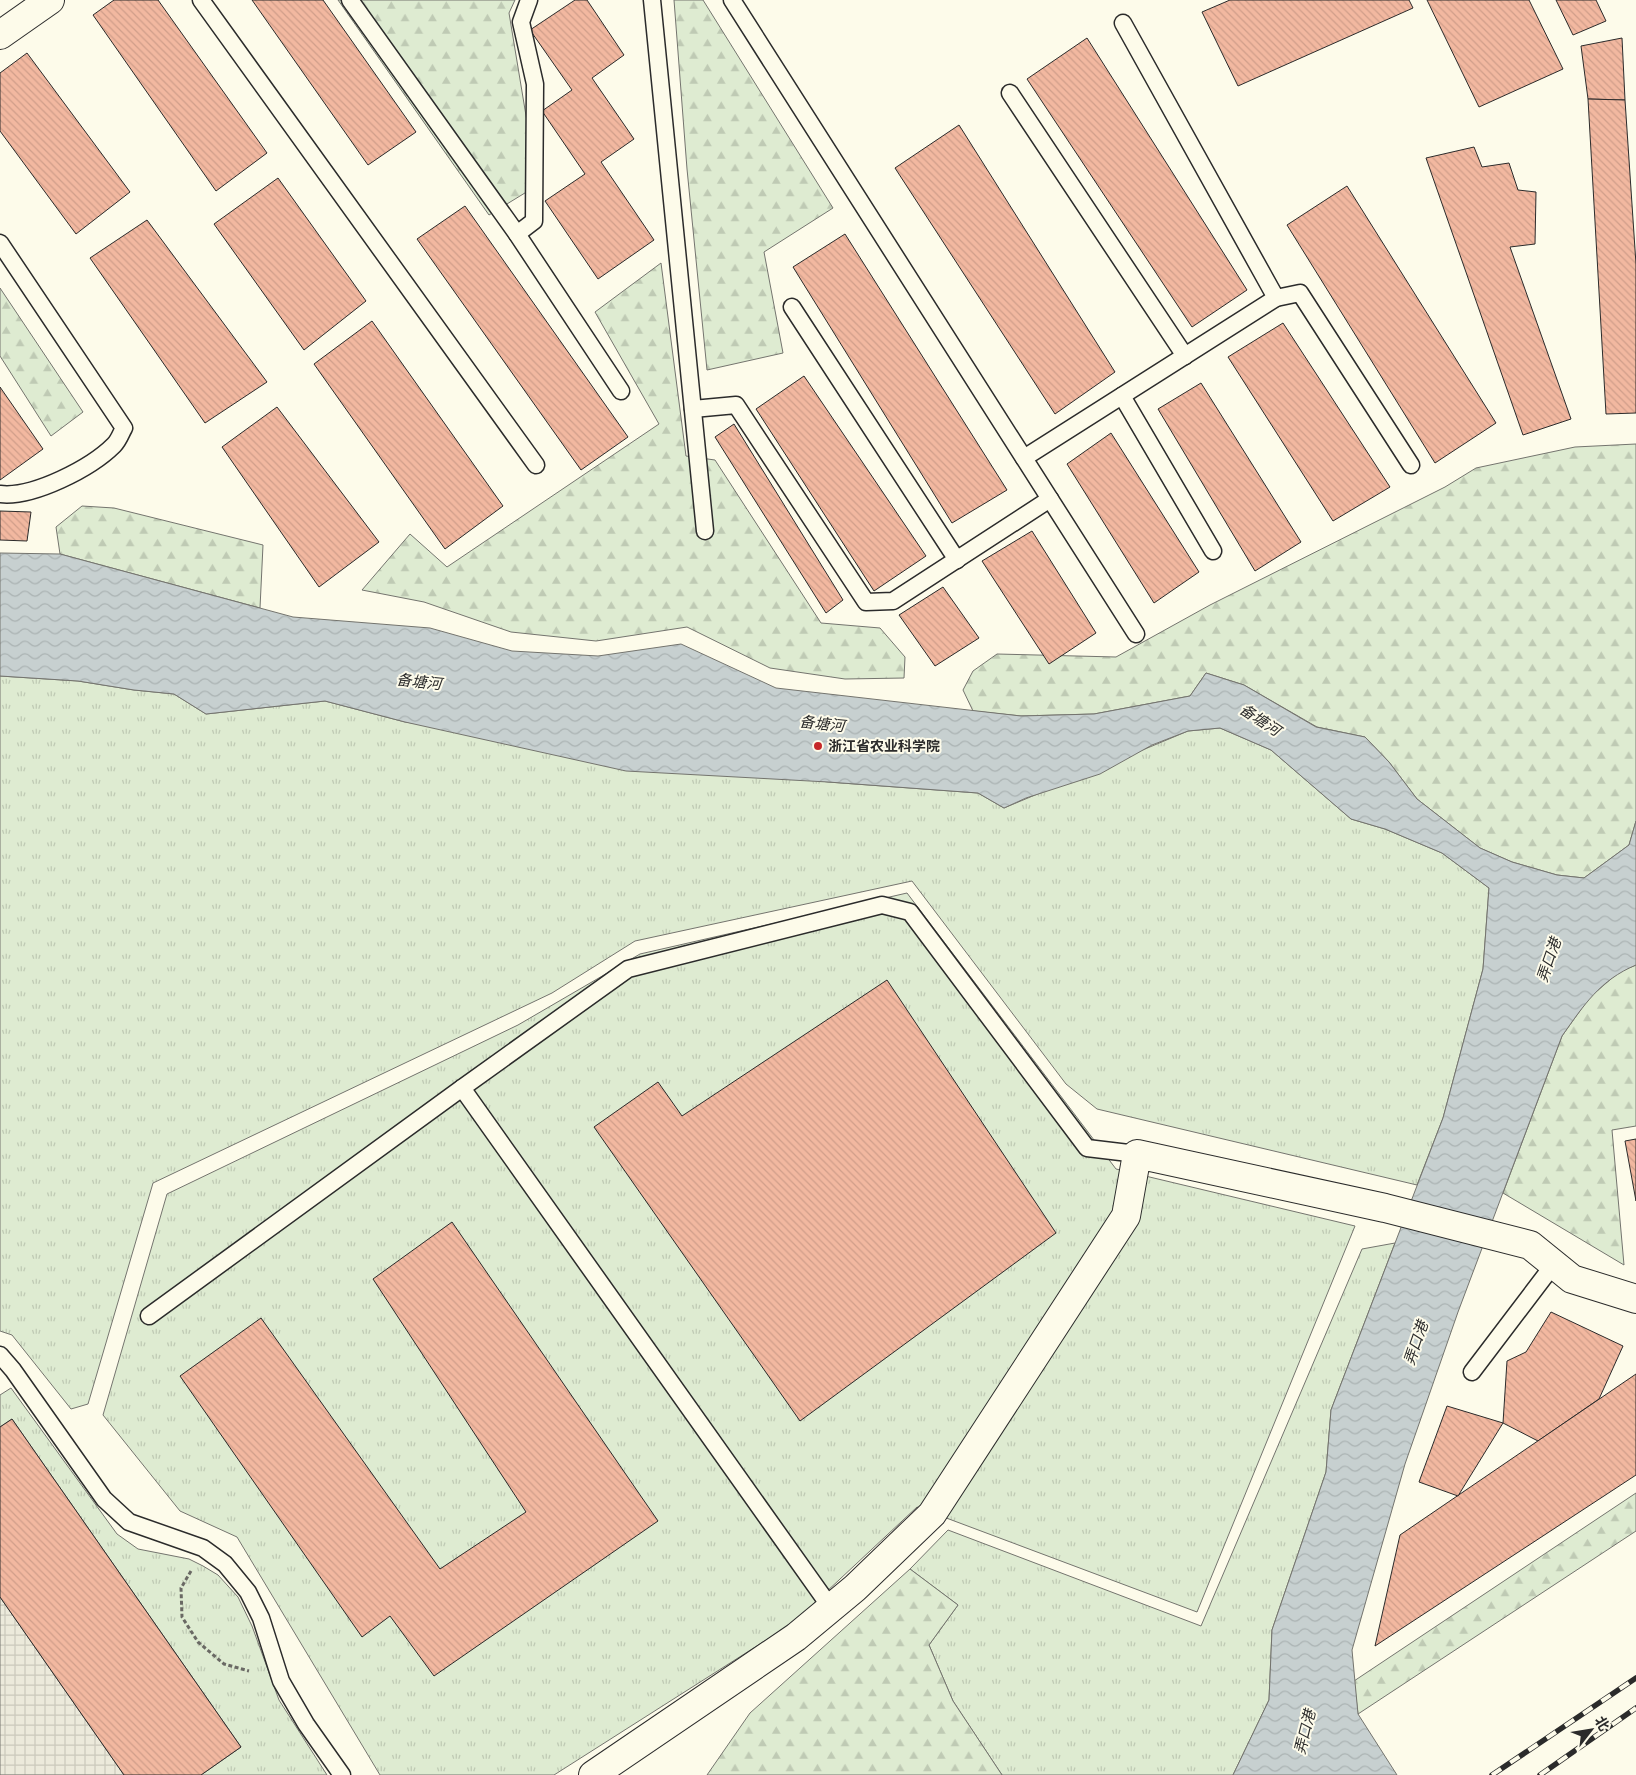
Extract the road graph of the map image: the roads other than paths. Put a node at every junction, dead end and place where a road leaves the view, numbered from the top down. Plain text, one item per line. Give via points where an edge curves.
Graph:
1 (50, 0) edge
2 (201, 0) edge
3 (350, 0) edge
4 (529, 0) edge
5 (652, 0) edge
6 (732, 0) edge
7 (1123, 24) dead end
8 (0, 34) edge
9 (1010, 94) dead end
10 (517, 234) junction
11 (0, 243) edge
12 (1276, 298) junction
13 (792, 307) dead end
14 (1185, 356) junction
15 (621, 391) dead end
16 (1122, 396) junction
17 (692, 409) junction
18 (1024, 458) junction
19 (536, 465) dead end
20 (1411, 465) dead end
21 (0, 494) edge
22 (1050, 499) junction
23 (705, 531) dead end
24 (1213, 551) dead end
25 (957, 560) junction
26 (1136, 634) dead end
27 (462, 1088) junction
28 (1137, 1154) junction
29 (1554, 1264) junction
30 (1636, 1299) edge
31 (149, 1316) dead end
32 (0, 1355) edge
33 (1472, 1372) dead end
34 (831, 1608) junction
35 (342, 1775) edge
36 (593, 1775) edge

1 - 8 street
2 - 19 lane
3 - 10 lane
4 - 10 lane via 521,22 535,84 534,221
5 - 17 lane
6 - 18 lane
7 - 12 lane
9 - 14 lane
10 - 15 lane
11 - 21 lane via 124,428 116,444 83,468 40,489
12 - 14 lane
12 - 20 lane via 1300,293
13 - 25 lane
14 - 16 lane
16 - 18 lane
16 - 24 lane
17 - 23 lane
17 - 25 lane via 736,405 866,602 893,601
18 - 22 lane
22 - 25 lane
22 - 26 lane
27 - 28 lane via 628,969 882,905 910,912 1087,1148
27 - 31 lane
27 - 34 lane
28 - 29 street via 1385,1208 1530,1244
28 - 34 street via 1126,1216 932,1514
29 - 30 street via 1572,1279
29 - 33 lane
32 - 35 lane via 104,1499 129,1522 203,1548 225,1564 248,1592 261,1618 281,1681
34 - 36 street via 796,1637

